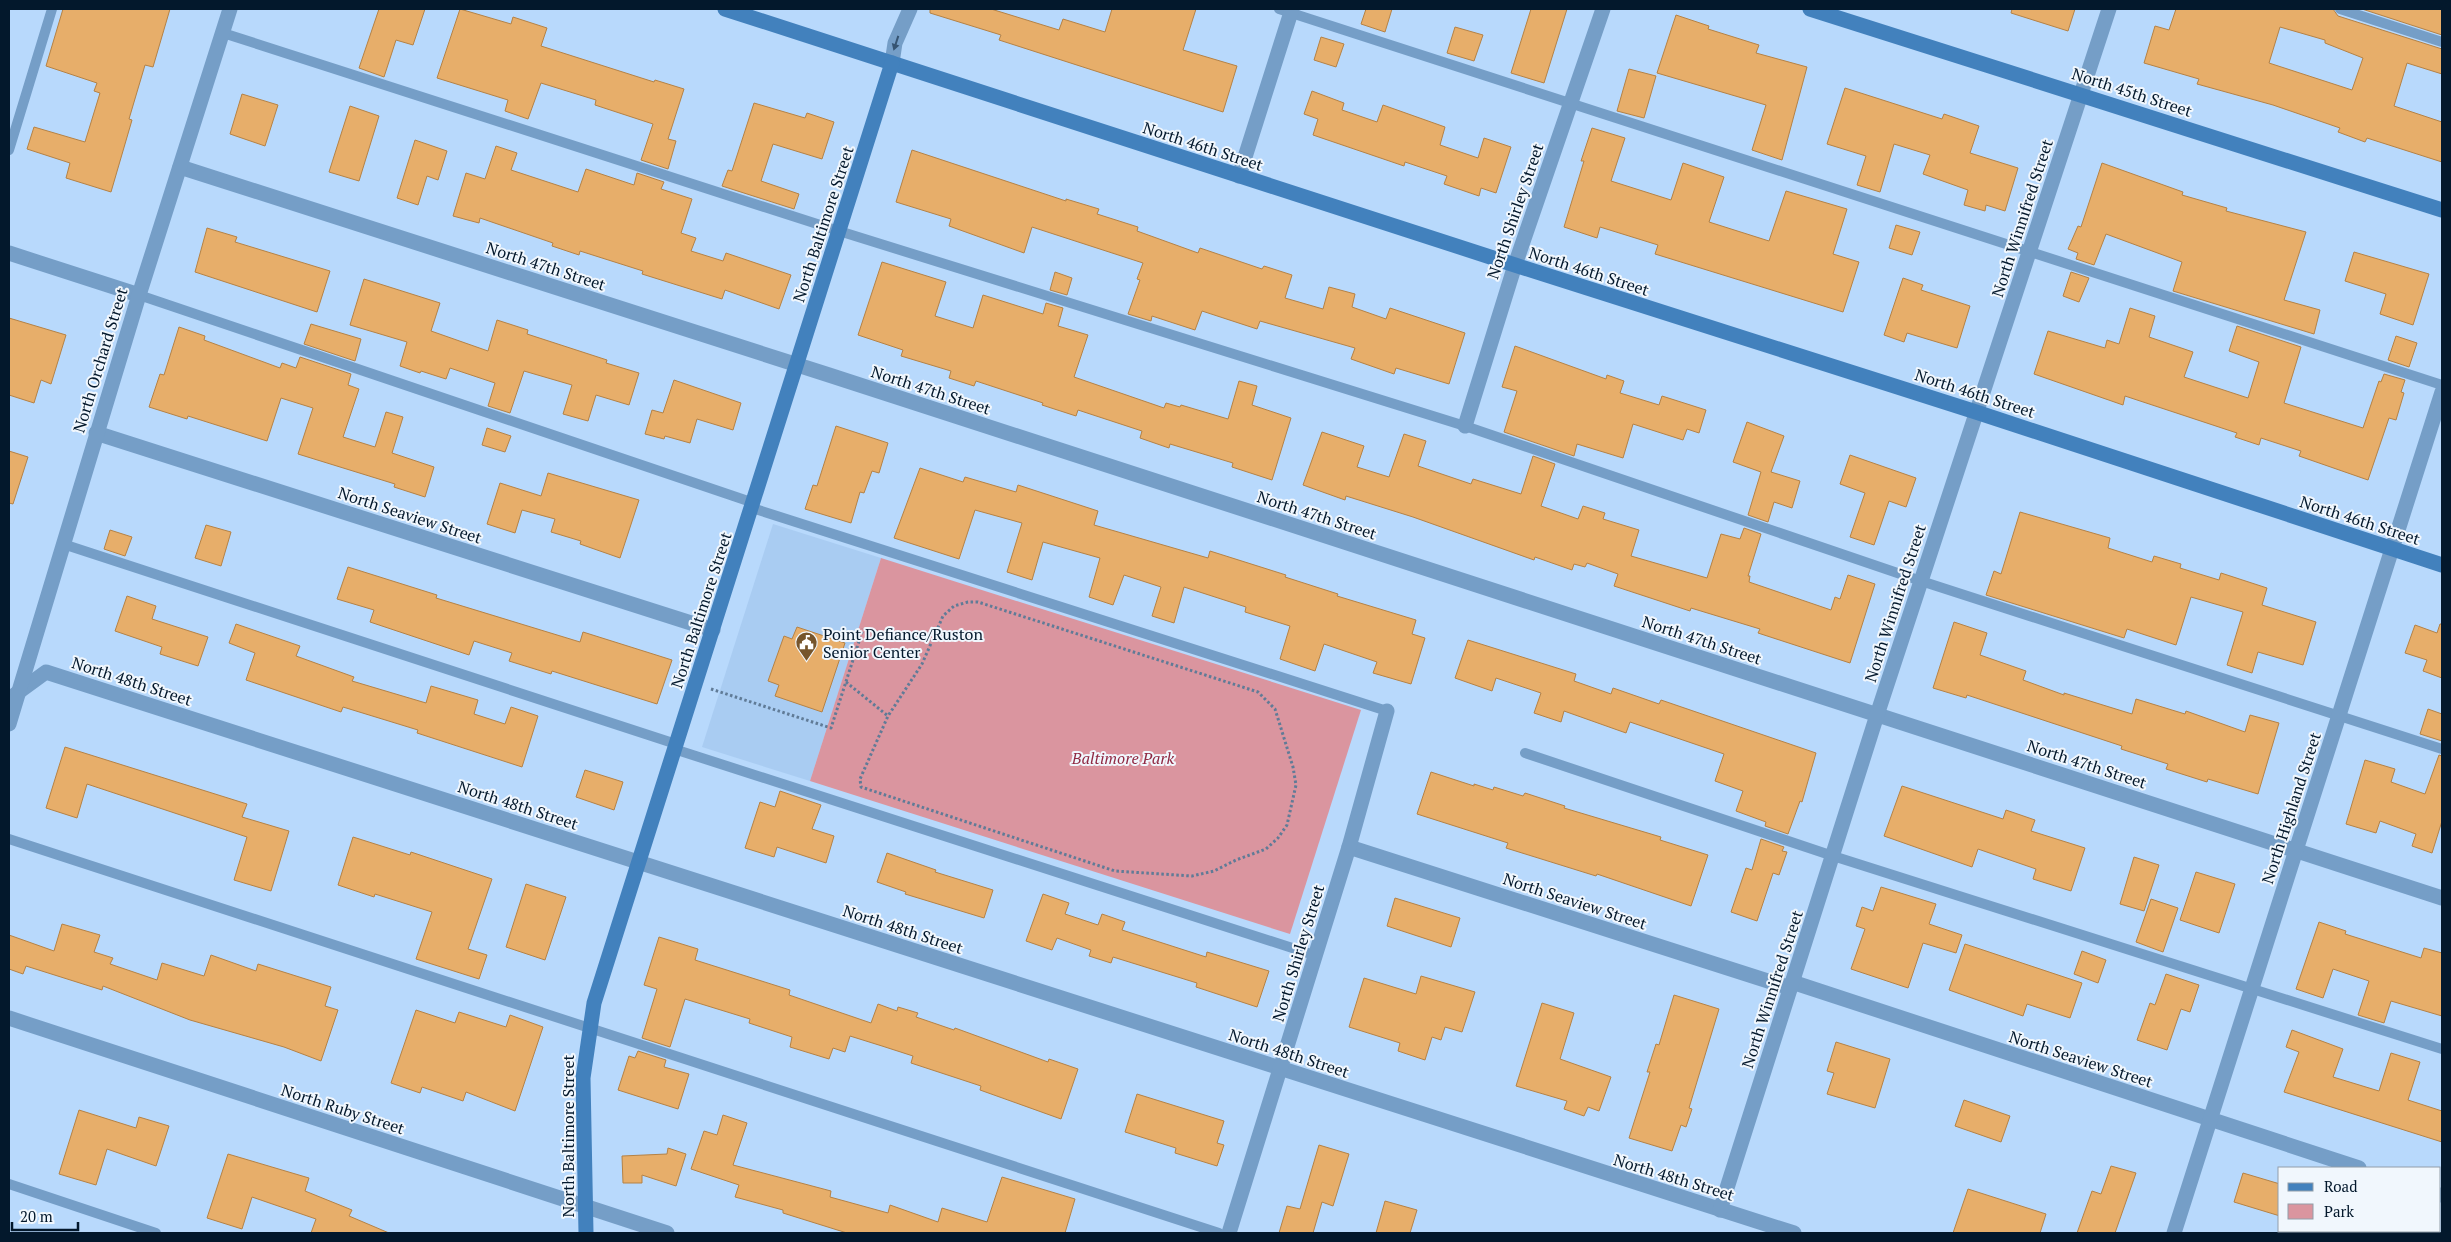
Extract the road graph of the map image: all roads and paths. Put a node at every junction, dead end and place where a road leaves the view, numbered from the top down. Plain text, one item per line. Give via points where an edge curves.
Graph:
1 (52, 9) edge
2 (230, 9) edge
3 (725, 9) edge
4 (1603, 9) edge
5 (1810, 9) edge
6 (2109, 9) edge
7 (2340, 9) edge
8 (1287, 10) edge
9 (907, 16) edge
10 (223, 33) junction
11 (2442, 42) edge
12 (892, 63) junction
13 (2081, 94) junction
14 (1571, 103) junction
15 (9, 150) edge
16 (180, 167) junction
17 (1239, 176) junction
18 (2442, 210) edge
19 (839, 231) junction
20 (2029, 251) junction
21 (9, 254) edge
22 (1515, 266) junction
23 (138, 295) junction
24 (796, 365) junction
25 (2442, 385) edge
26 (2442, 392) edge
27 (1976, 412) junction
28 (1465, 426) junction
29 (96, 433) junction
30 (753, 506) junction
31 (63, 544) junction
32 (2392, 549) junction
33 (2442, 565) edge
34 (1921, 581) junction
35 (863, 629) dead end
36 (713, 630) junction
37 (846, 682) junction
38 (695, 684) junction
39 (14, 695) edge
40 (1386, 711) joint
41 (1877, 715) junction
42 (888, 716) junction
43 (2339, 717) junction
44 (9, 724) edge
45 (675, 746) junction
46 (2442, 749) edge
47 (1525, 753) dead end
48 (9, 839) edge
49 (1349, 847) junction
50 (2296, 850) junction
51 (1832, 856) junction
52 (638, 862) junction
53 (2442, 898) edge
54 (1314, 955) junction
55 (1791, 985) junction
56 (2252, 988) junction
57 (9, 1018) edge
58 (589, 1028) junction
59 (2442, 1049) edge
60 (1282, 1069) junction
61 (2210, 1120) junction
62 (2356, 1167) edge
63 (9, 1184) edge
64 (584, 1206) junction
65 (1720, 1210) junction
66 (156, 1233) edge
67 (586, 1233) edge
68 (667, 1233) edge
69 (1219, 1233) edge
70 (1230, 1233) edge
71 (1794, 1233) edge
72 (2174, 1233) edge

1 - 15 lane
2 - 10 street, North Orchard Street
3 - 12 street, North 46th Street
4 - 14 street, North Shirley Street
5 - 13 street, North 45th Street
6 - 13 street, North Winnifred Street
7 - 11 lane
8 - 14 lane
8 - 17 street
9 -> 12 street, North Baltimore Street via 895,42
10 - 16 street, North Orchard Street
10 - 19 lane
12 - 17 street, North 46th Street
12 - 19 street, North Baltimore Street
13 - 18 street, North 45th Street
13 - 20 street, North Winnifred Street
14 - 20 lane
14 - 22 street, North Shirley Street
16 - 23 street, North Orchard Street
16 - 24 street, North 47th Street
17 - 22 street, North 46th Street
19 - 24 street, North Baltimore Street
19 - 28 lane
20 - 25 lane
20 - 27 street, North Winnifred Street
21 - 23 street
22 - 27 street, North 46th Street
22 - 28 street, North Shirley Street
23 - 29 street, North Orchard Street
23 - 30 lane
24 - 30 street, North Baltimore Street
24 - 41 street, North 47th Street
26 - 32 street, North Highland Street
27 - 32 street, North 46th Street
27 - 34 street, North Winnifred Street
28 - 34 lane
29 - 31 street, North Orchard Street
29 - 36 street, North Seaview Street
30 - 36 street, North Baltimore Street
30 - 40 lane
31 - 39 street, North Orchard Street
31 - 45 lane
32 - 33 street, North 46th Street
32 - 43 street, North Highland Street
34 - 41 street, North Winnifred Street
34 - 43 lane
35 - 37 path
36 - 38 street, North Baltimore Street
37 - 38 path via 831,728
37 - 42 path
38 - 45 street, North Baltimore Street
39 - 44 street, North Orchard Street
39 - 52 street, North 48th Street via 46,672
40 - 49 street, North Shirley Street
41 - 50 street, North 47th Street
41 - 51 street, North Winnifred Street
42 - 42 path via 860,779 861,787 1115,871 1192,876 1214,871 1266,849 1287,825 1296,785 1275,709 1258,692 978,602 954,606 943,616 922,664
43 - 46 lane
43 - 50 street, North Highland Street
45 - 52 street, North Baltimore Street
45 - 54 lane
47 - 51 lane
48 - 58 lane
49 - 54 street, North Shirley Street
49 - 55 street, North Seaview Street
50 - 53 street, North 47th Street
50 - 56 street, North Highland Street
51 - 55 street, North Winnifred Street
51 - 56 lane
52 - 58 street, North Baltimore Street via 600,981
52 - 60 street, North 48th Street
54 - 60 street, North Shirley Street
55 - 61 street, North Seaview Street
55 - 65 street, North Winnifred Street
56 - 59 lane
56 - 61 street, North Highland Street
57 - 64 street, North Ruby Street
58 - 64 street, North Baltimore Street via 583,1078
58 - 69 lane
60 - 65 street, North 48th Street
60 - 70 street, North Shirley Street
61 - 62 street, North Seaview Street
61 - 72 street, North Highland Street
63 - 66 lane
64 - 67 street, North Baltimore Street
64 - 68 street, North Ruby Street
65 - 71 street, North 48th Street

